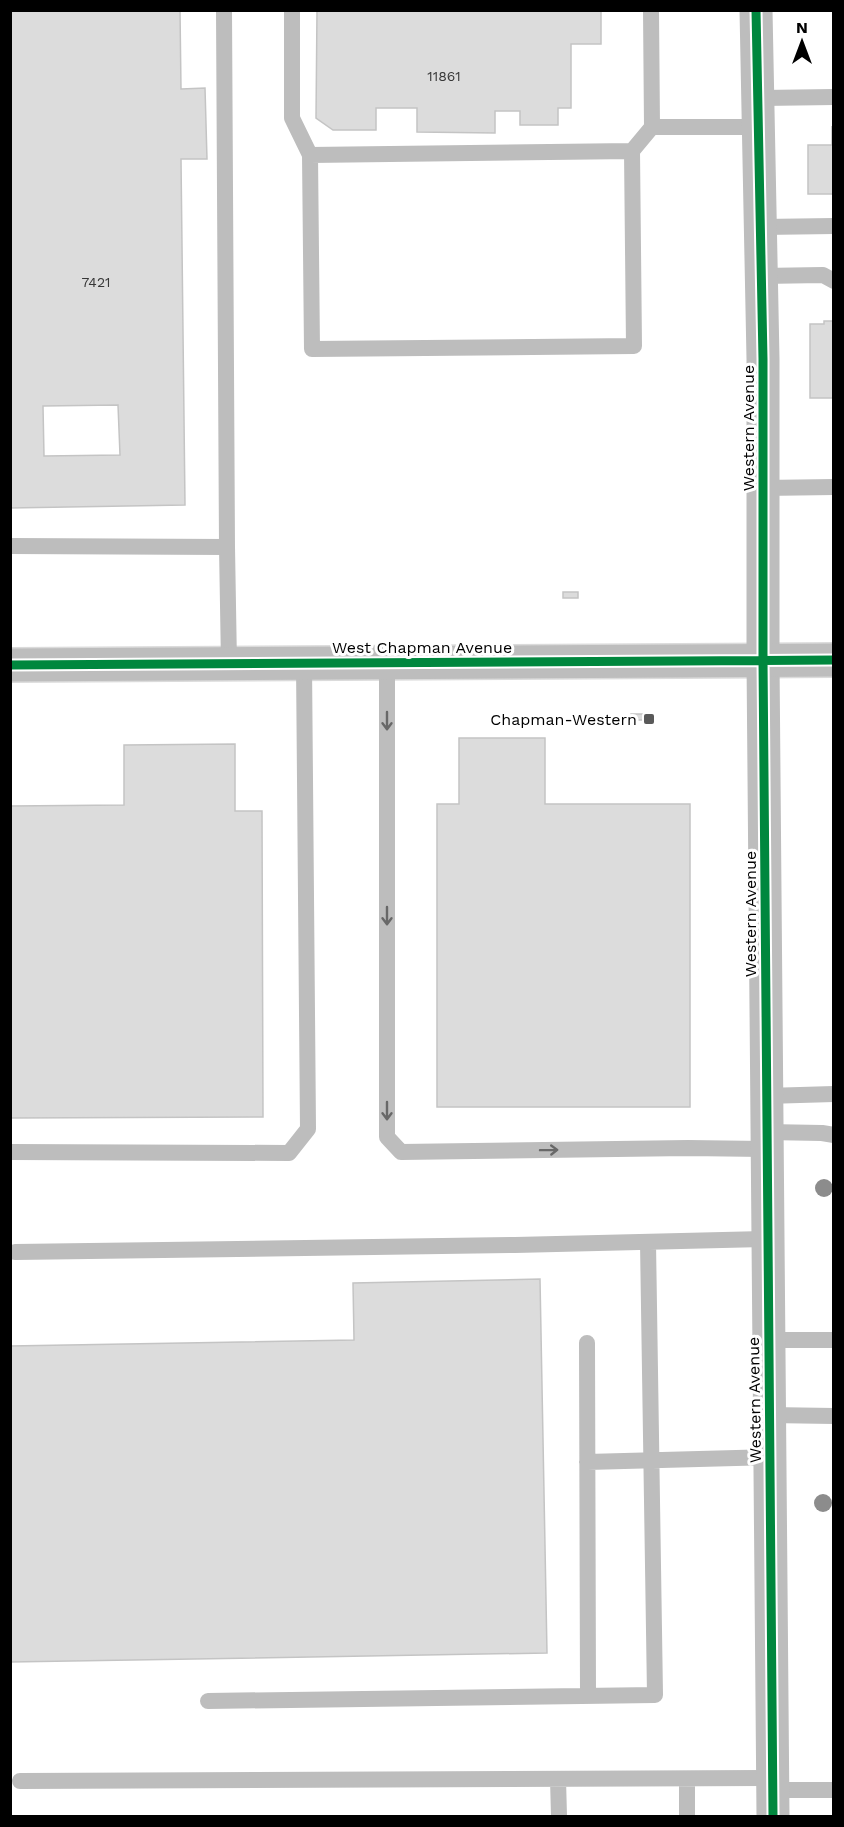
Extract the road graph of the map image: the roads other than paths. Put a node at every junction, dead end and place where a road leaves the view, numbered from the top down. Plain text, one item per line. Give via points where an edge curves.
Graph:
1 (224, 10) edge
2 (291, 10) edge
3 (651, 10) edge
4 (756, 10) edge
5 (834, 97) edge
6 (757, 112) junction
7 (652, 127) junction
8 (632, 151) junction
9 (310, 155) junction
10 (759, 226) junction
11 (834, 226) edge
12 (761, 276) junction
13 (834, 281) edge
14 (834, 487) edge
15 (763, 488) junction
16 (10, 546) edge
17 (227, 547) junction
18 (763, 660) junction
19 (834, 660) edge
20 (304, 663) junction
21 (387, 663) junction
22 (229, 664) junction
23 (10, 665) edge
24 (834, 1094) edge
25 (766, 1096) junction
26 (834, 1135) edge
27 (766, 1141) junction
28 (10, 1152) edge
29 (768, 1239) junction
30 (648, 1242) junction
31 (15, 1252) dead end
32 (768, 1341) junction
33 (834, 1341) edge
34 (587, 1343) dead end
35 (769, 1415) junction
36 (834, 1416) edge
37 (770, 1457) junction
38 (652, 1459) junction
39 (587, 1462) junction
40 (588, 1696) junction
41 (208, 1701) dead end
42 (558, 1779) junction
43 (687, 1779) junction
44 (20, 1780) dead end
45 (834, 1790) edge
46 (772, 1795) edge
47 (559, 1816) edge
48 (687, 1816) edge

1 - 17 lane
2 - 9 lane via 292,118
3 - 7 lane
4 - 6 street, Western Avenue
5 - 6 lane
6 - 7 lane
6 - 10 street, Western Avenue
7 - 8 lane
8 - 9 lane
8 - 9 lane via 634,346 554,347 312,349
10 - 11 lane
10 - 12 street, Western Avenue
12 - 13 lane via 823,275
12 - 15 street, Western Avenue
14 - 15 lane
15 - 18 street, Western Avenue
16 - 17 lane
17 - 22 lane
18 - 19 street, West Chapman Avenue
18 - 21 street, West Chapman Avenue
18 - 25 street, Western Avenue
20 - 21 street, West Chapman Avenue
20 - 22 street, West Chapman Avenue
20 - 28 lane via 308,1129 289,1153
21 -> 27 lane via 387,1137 401,1152 688,1148
22 - 23 street, West Chapman Avenue
24 - 25 lane
25 - 27 street, Western Avenue
26 - 27 lane via 822,1133
27 - 29 street, Western Avenue
29 - 30 lane
29 - 32 street, Western Avenue
30 - 31 lane
30 - 38 lane
32 - 33 lane
32 - 35 street, Western Avenue
34 - 39 lane
35 - 36 lane
35 - 37 street, Western Avenue
37 - 38 lane
37 - 46 street, Western Avenue
38 - 39 lane
38 - 40 lane via 655,1695
39 - 40 lane
40 - 41 lane
42 - 43 lane
42 - 44 lane
42 - 47 lane
43 - 46 lane
43 - 48 lane
45 - 46 lane

